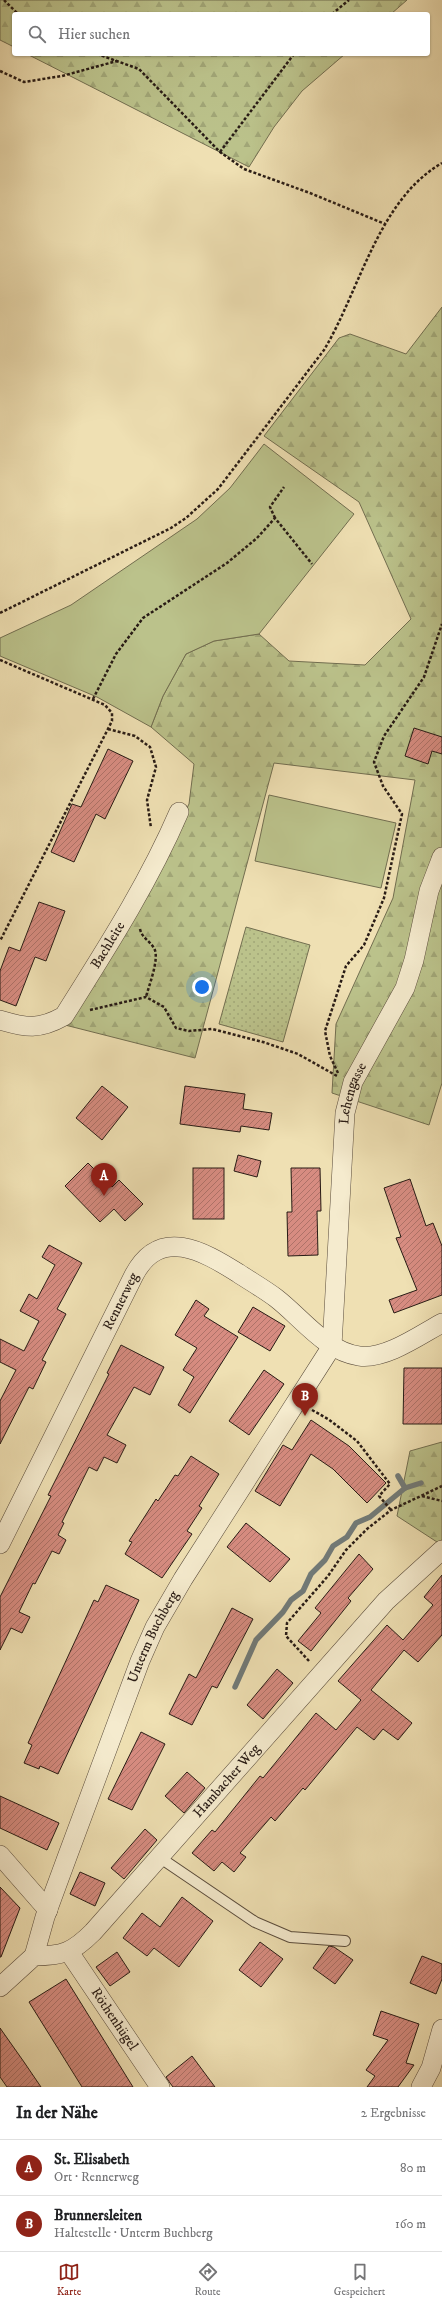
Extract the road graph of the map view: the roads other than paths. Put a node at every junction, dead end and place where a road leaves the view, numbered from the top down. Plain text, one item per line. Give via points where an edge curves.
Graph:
1 (179, 812) dead end
2 (442, 857) edge
3 (0, 1020) edge
4 (442, 1323) edge
5 (332, 1346) junction
6 (0, 1544) edge
7 (442, 1550) edge
8 (0, 1855) edge
9 (159, 1858) junction
10 (48, 1910) junction
11 (345, 1941) dead end
12 (69, 1952) junction
13 (34, 1956) junction
14 (0, 1987) edge
15 (442, 2029) edge
16 (424, 2086) edge
17 (160, 2087) edge

1 - 3 street, Bachleite via 163,850 128,913 64,1016 48,1025 26,1028
2 - 5 street, Lehengasse via 429,891 414,960 405,988 353,1082 345,1113
4 - 5 street, Rennerweg via 394,1349 371,1357 348,1354
5 - 6 street, Rennerweg via 276,1298 208,1254 180,1247 166,1248 151,1254 139,1264
5 - 10 street, Unterm Buchberg via 155,1627 140,1661
7 - 9 street, Hambacher Weg via 404,1583
8 - 10 street
9 - 11 lane via 255,1922 290,1936
9 - 12 street, Hambacher Weg via 93,1932
10 - 13 street, Unterm Buchberg
12 - 13 street, Hambacher Weg via 52,1956
12 - 17 street, Röthenhügel
13 - 14 street
15 - 16 street

